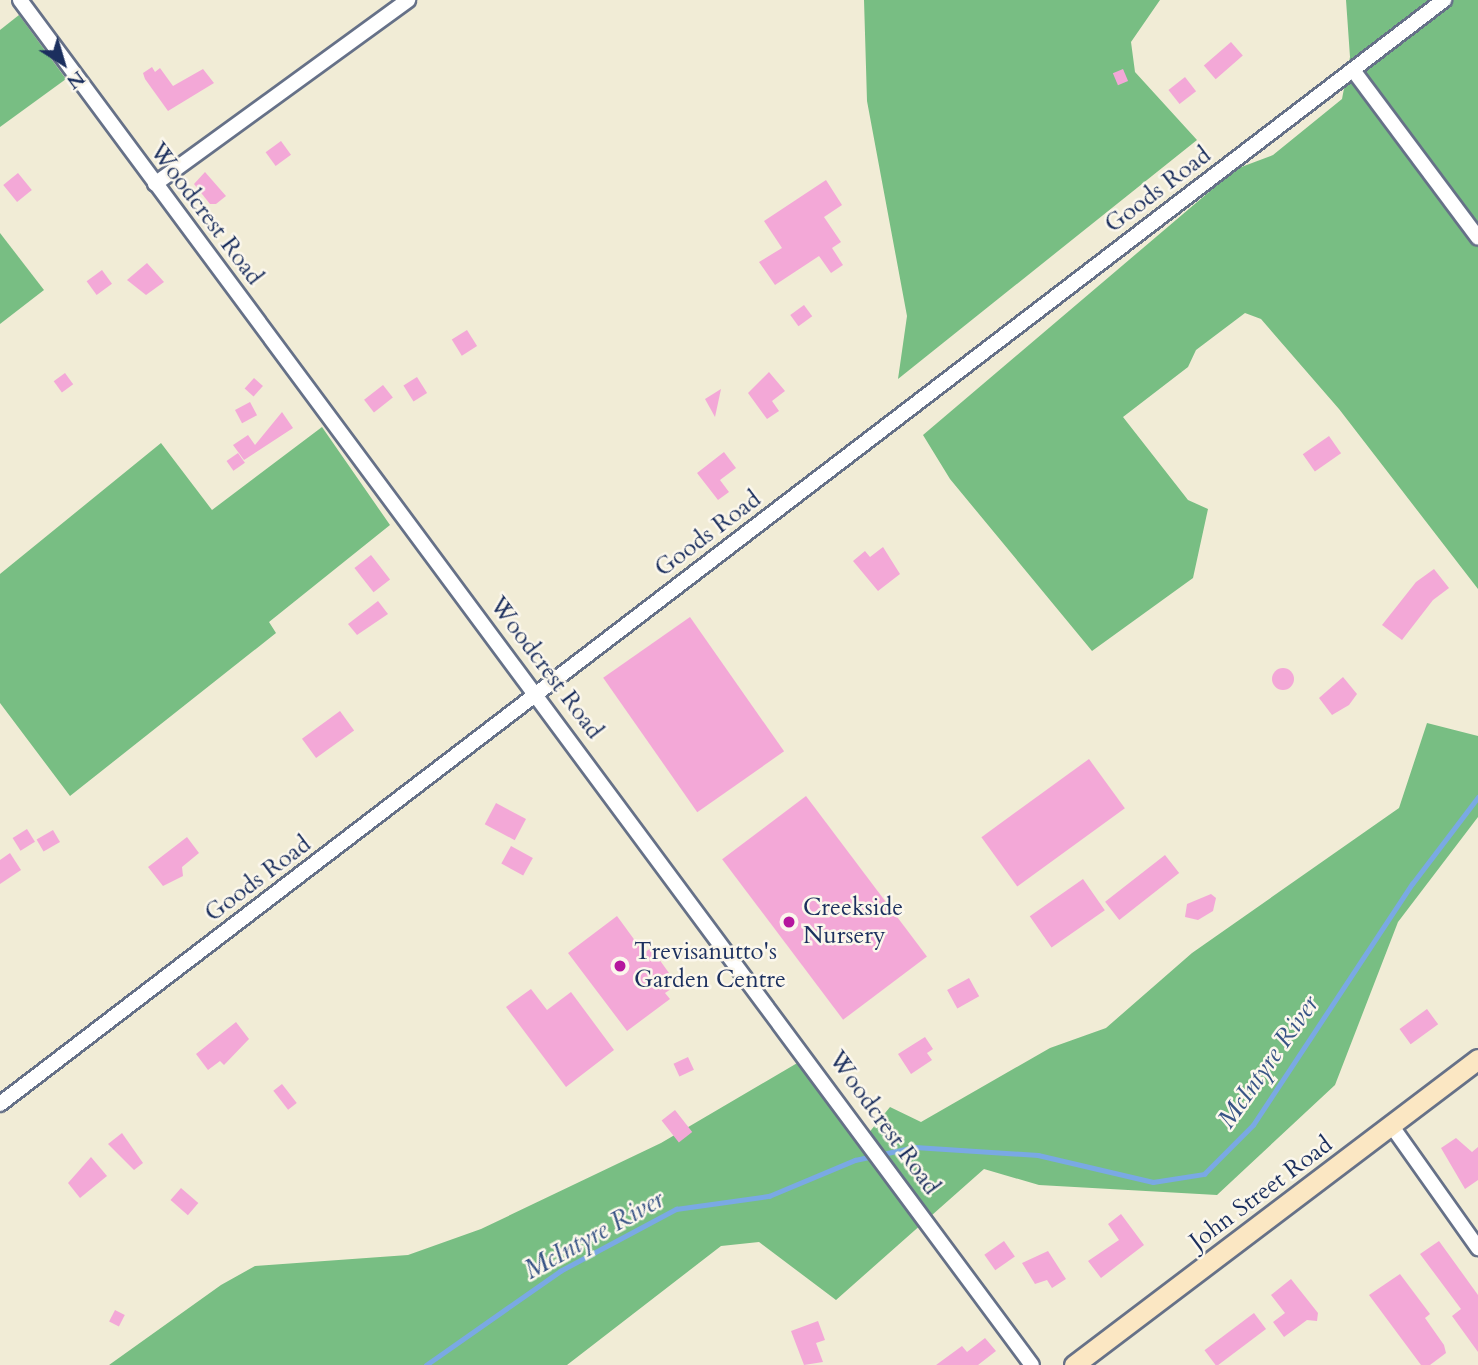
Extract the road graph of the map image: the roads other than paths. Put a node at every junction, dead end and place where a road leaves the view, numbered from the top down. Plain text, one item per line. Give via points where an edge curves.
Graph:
1 (20, 0) edge
2 (408, 0) edge
3 (1444, 0) edge
4 (1353, 69) junction
5 (155, 184) junction
6 (1478, 238) edge
7 (537, 694) junction
8 (1478, 1059) edge
9 (0, 1104) edge
10 (1391, 1125) junction
11 (1473, 1232) edge
12 (1478, 1248) edge
13 (1032, 1365) edge
14 (1074, 1365) edge

1 - 5 street, Woodcrest Road
2 - 5 street
3 - 4 street, Goods Road
4 - 6 street
4 - 7 street, Goods Road
5 - 7 street, Woodcrest Road
7 - 9 street, Goods Road
7 - 13 street, Woodcrest Road
8 - 10 main road, John Street Road
10 - 11 street
10 - 14 main road, John Street Road
11 - 12 street

